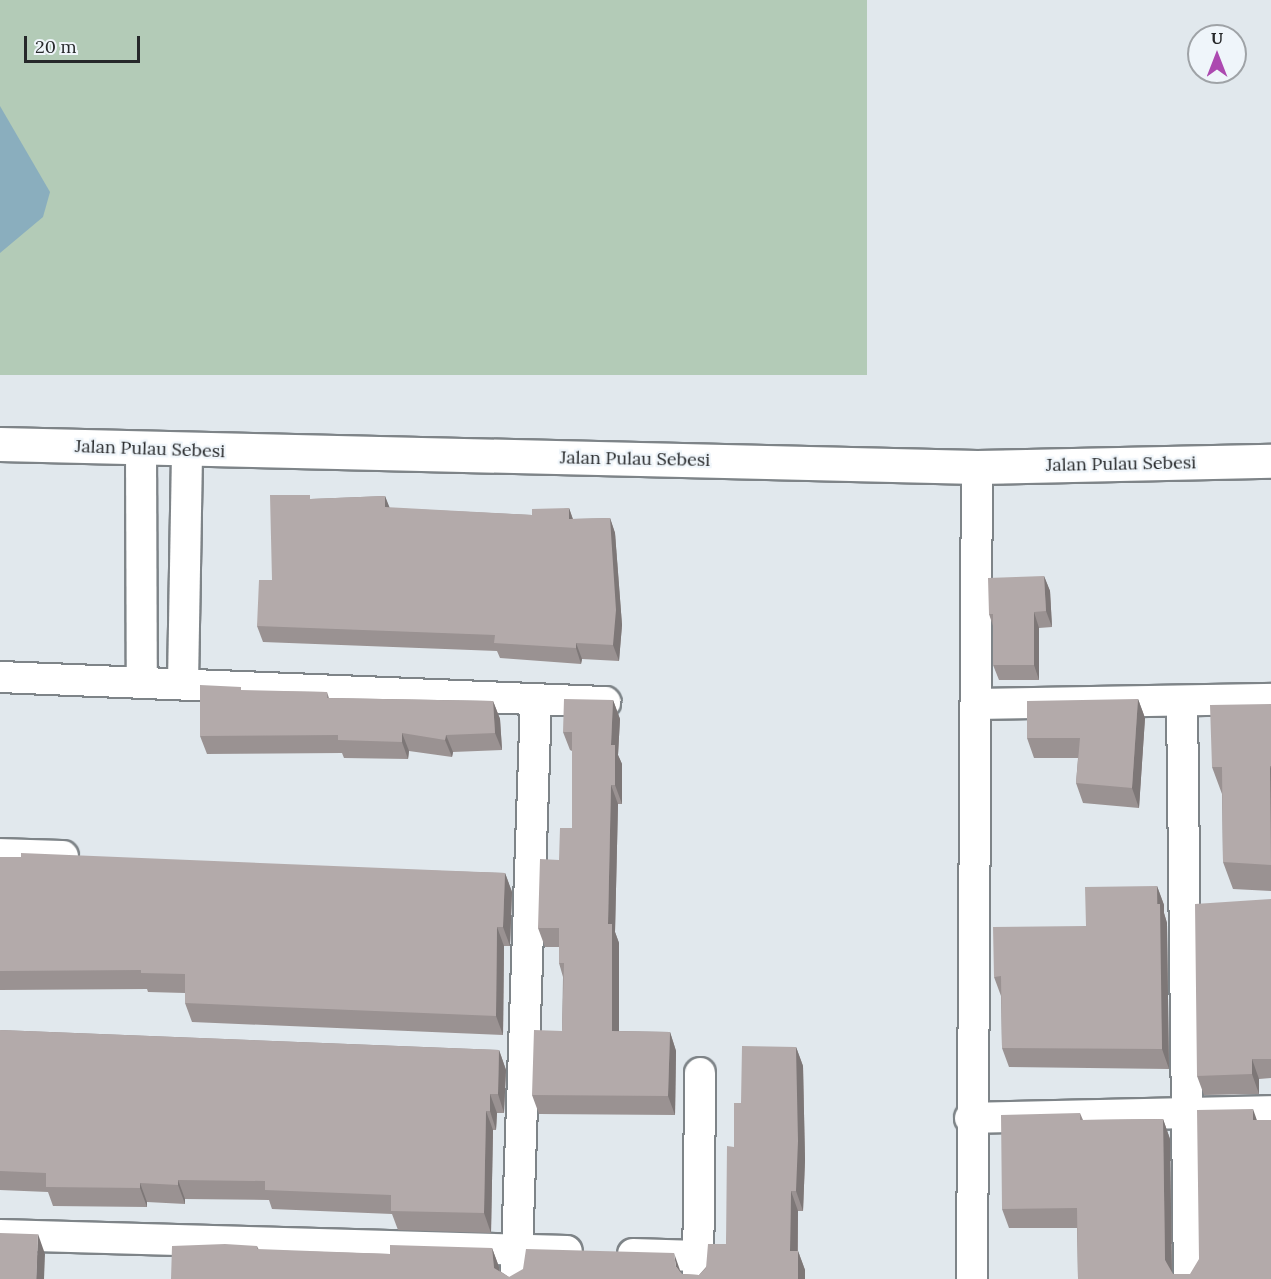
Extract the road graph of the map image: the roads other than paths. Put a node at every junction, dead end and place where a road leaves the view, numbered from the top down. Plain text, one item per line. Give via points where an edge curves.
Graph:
1 (0, 444) edge
2 (141, 449) junction
3 (187, 450) junction
4 (1271, 461) edge
5 (977, 467) junction
6 (0, 677) edge
7 (142, 682) junction
8 (183, 683) junction
9 (1271, 699) edge
10 (536, 700) junction
11 (1182, 701) junction
12 (609, 702) edge
13 (977, 704) junction
14 (0, 854) edge
15 (94, 857) edge
16 (1216, 906) edge
17 (1183, 907) junction
18 (700, 1072) dead end
19 (1271, 1111) edge
20 (1186, 1113) junction
21 (970, 1118) junction
22 (0, 1235) edge
23 (517, 1250) junction
24 (698, 1268) edge
25 (516, 1279) edge
26 (972, 1279) edge
27 (1189, 1279) edge

1 - 2 street, Jalan Pulau Sebesi
2 - 3 street, Jalan Pulau Sebesi
2 - 7 street
3 - 5 street, Jalan Pulau Sebesi
3 - 8 street
4 - 5 street, Jalan Pulau Sebesi
5 - 13 street
6 - 7 street
7 - 8 street
8 - 10 street
9 - 11 street
10 - 12 street
10 - 23 street via 518,875 513,1053
11 - 13 street
11 - 17 street
13 - 21 street
14 - 15 street
16 - 17 street
17 - 20 street
18 - 24 street
19 - 20 street
20 - 21 street
20 - 27 street
21 - 26 street
22 - 23 street
23 - 24 street via 602,1253
23 - 25 street

